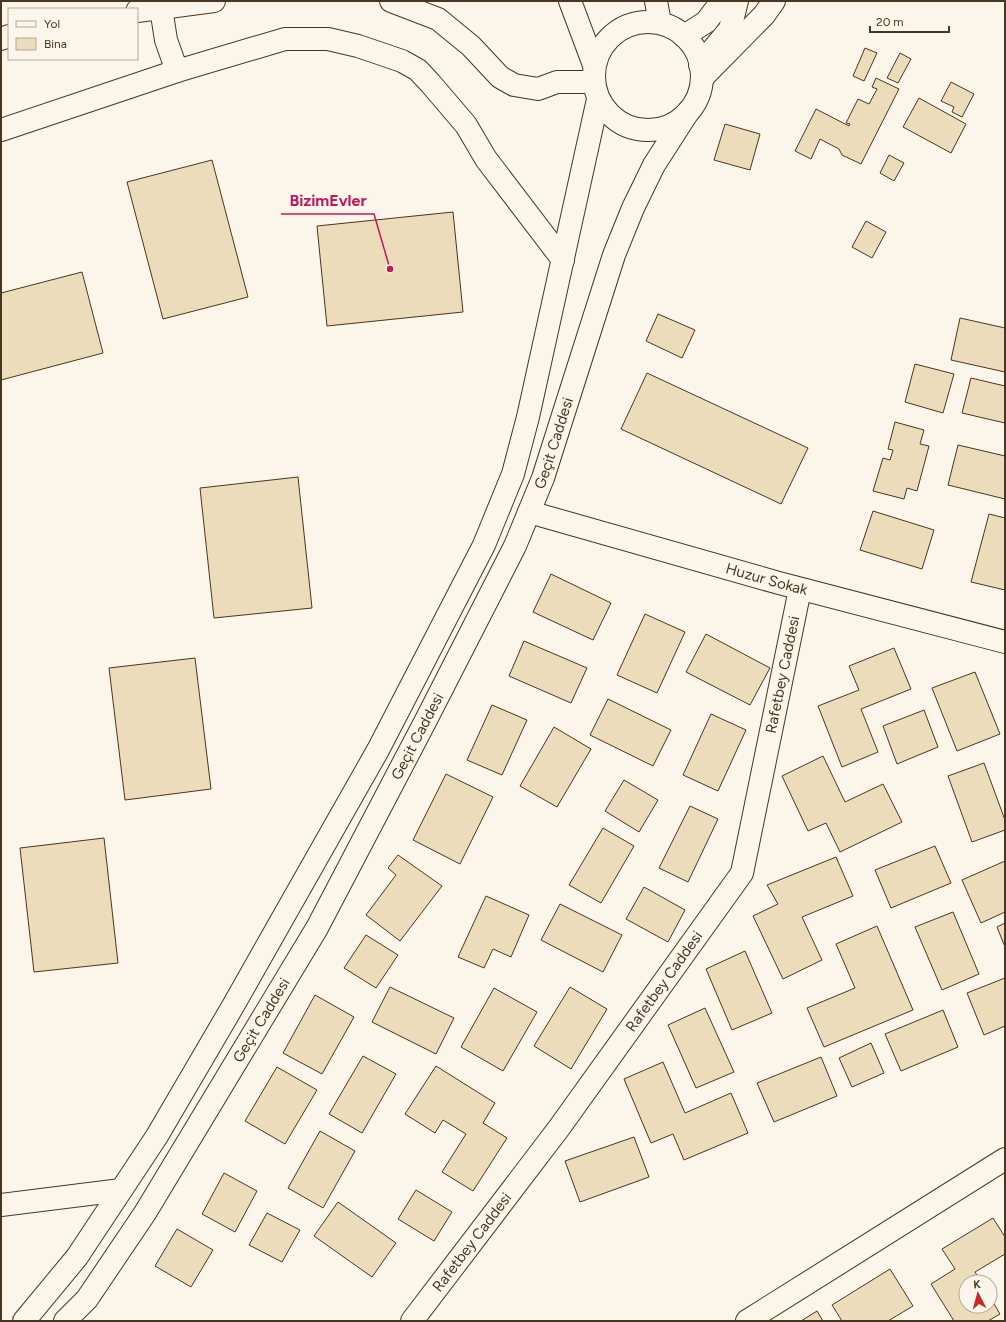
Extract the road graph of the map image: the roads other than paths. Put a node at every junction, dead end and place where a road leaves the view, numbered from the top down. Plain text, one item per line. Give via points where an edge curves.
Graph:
1 (214, 1) edge
2 (391, 1) edge
3 (570, 1) edge
4 (656, 1) edge
5 (722, 1) edge
6 (737, 1) edge
7 (774, 1) edge
8 (161, 8) junction
9 (138, 11) edge
10 (660, 22) junction
11 (684, 36) junction
12 (177, 71) junction
13 (701, 71) junction
14 (595, 82) junction
15 (688, 112) junction
16 (1, 130) edge
17 (563, 260) junction
18 (518, 454) junction
19 (548, 464) junction
20 (500, 505) junction
21 (529, 512) junction
22 (800, 589) junction
23 (1005, 642) edge
24 (1005, 1159) edge
25 (121, 1190) junction
26 (1, 1205) edge
27 (24, 1321) edge
28 (65, 1321) edge
29 (412, 1321) edge
30 (747, 1321) edge

1 - 8 main road
2 - 14 main road via 438,19 471,46 500,77 514,85 538,89 557,82
3 - 14 main road
4 - 10 main road
5 - 11 main road via 706,22
6 - 13 main road via 730,29
7 - 13 main road via 764,15
8 - 9 main road
8 - 12 main road via 166,40
10 - 11 main road
10 - 14 main road via 642,21 626,26 611,35 600,48
11 - 13 main road via 691,42 700,59
12 - 16 main road
12 - 17 main road via 285,40 328,39 358,46 402,62 418,70 466,125 486,159
13 - 15 main road via 698,96
14 - 15 main road via 608,113 622,123 638,129 656,130 673,124
14 - 17 main road, Geçit Caddesi
15 - 19 main road, Geçit Caddesi via 654,165 614,255
17 - 18 main road, Geçit Caddesi via 531,407
18 - 19 main road
18 - 20 main road, Geçit Caddesi
19 - 21 main road, Geçit Caddesi
20 - 21 main road, Huzur Sokak
20 - 25 main road, Geçit Caddesi via 484,545 378,750 209,1047 157,1136
21 - 22 main road, Huzur Sokak
21 - 28 main road, Geçit Caddesi via 515,546 430,713 317,928 144,1213 87,1299
22 - 23 main road, Huzur Sokak
22 - 29 main road, Rafetbey Caddesi via 742,873 559,1128
24 - 30 main road
25 - 26 main road
25 - 27 main road, Geçit Caddesi via 77,1257

